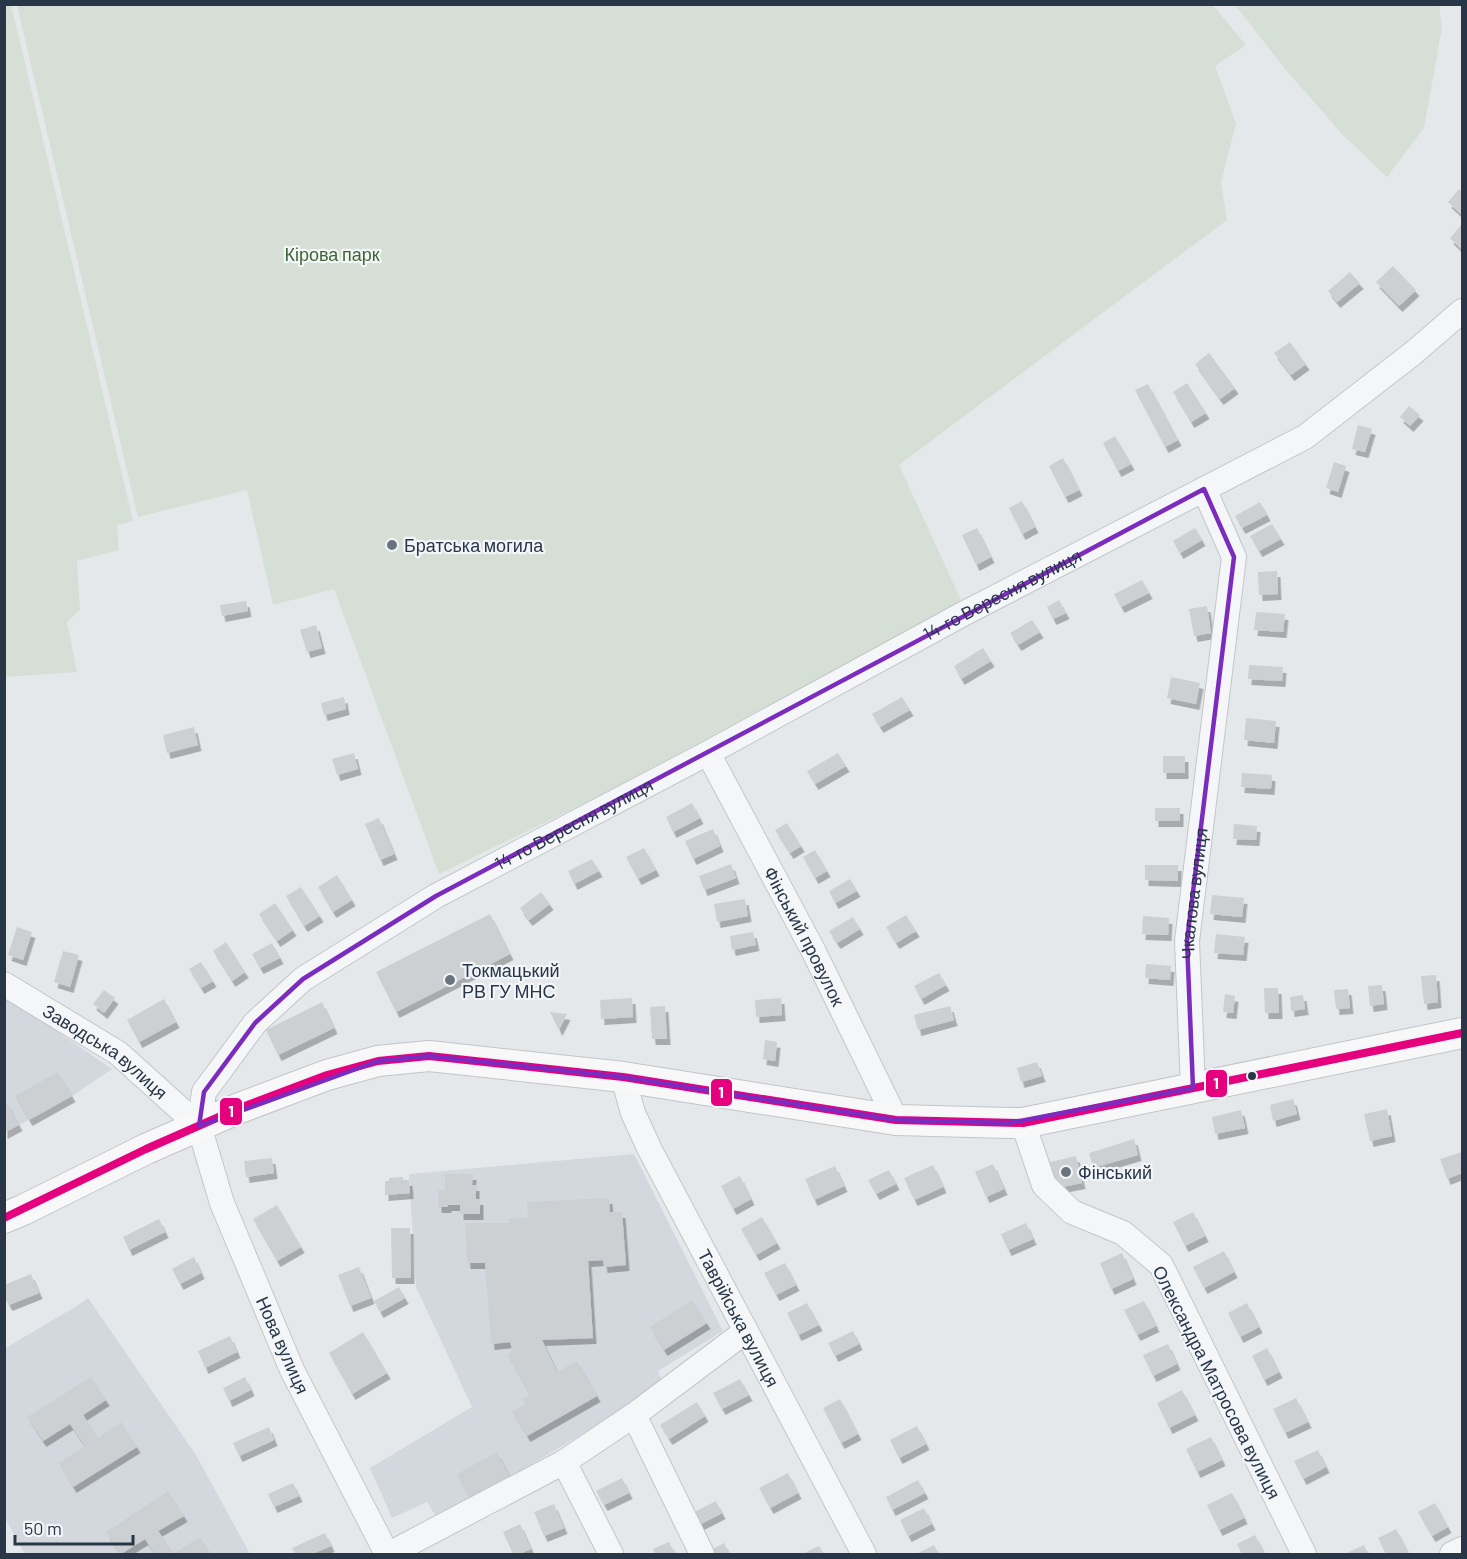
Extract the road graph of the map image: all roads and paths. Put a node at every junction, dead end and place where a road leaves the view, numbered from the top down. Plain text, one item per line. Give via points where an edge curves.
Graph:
1 (1462, 311) edge
2 (1203, 489) junction
3 (708, 753) junction
4 (4, 984) edge
5 (1462, 1033) edge
6 (623, 1077) junction
7 (1193, 1088) junction
8 (896, 1119) junction
9 (1023, 1123) junction
10 (199, 1126) junction
11 (4, 1218) edge
12 (746, 1331) junction
13 (634, 1415) junction
14 (564, 1462) junction
15 (1462, 1549) edge
16 (388, 1554) edge
17 (611, 1554) edge
18 (702, 1554) edge
19 (864, 1554) edge
20 (1304, 1554) edge
21 (1452, 1554) edge

1 - 2 street, 14-го Вересня вулиця via 1305,437
2 - 3 street, 14-го Вересня вулиця
2 - 7 street, Чкалова вулиця via 1234,557 1187,941
3 - 8 street, Фінський провулок via 814,952
3 - 10 street, 14-го Вересня вулиця via 436,896 303,979 255,1023 204,1092
4 - 10 street, Заводська вулиця via 118,1053
5 - 7 main road
6 - 8 main road
6 - 10 main road via 429,1056 378,1060
6 - 12 street, Таврійська вулиця via 633,1113 650,1150
7 - 9 main road
8 - 9 main road
9 - 20 street, Олександра Матросова вулиця via 1044,1185 1072,1212 1123,1233 1161,1265
10 - 11 main road
10 - 16 street, Нова вулиця via 222,1203 292,1370
12 - 13 street
12 - 19 street, Таврійська вулиця
13 - 14 street
13 - 18 street
14 - 16 street
14 - 17 street
15 - 21 street

